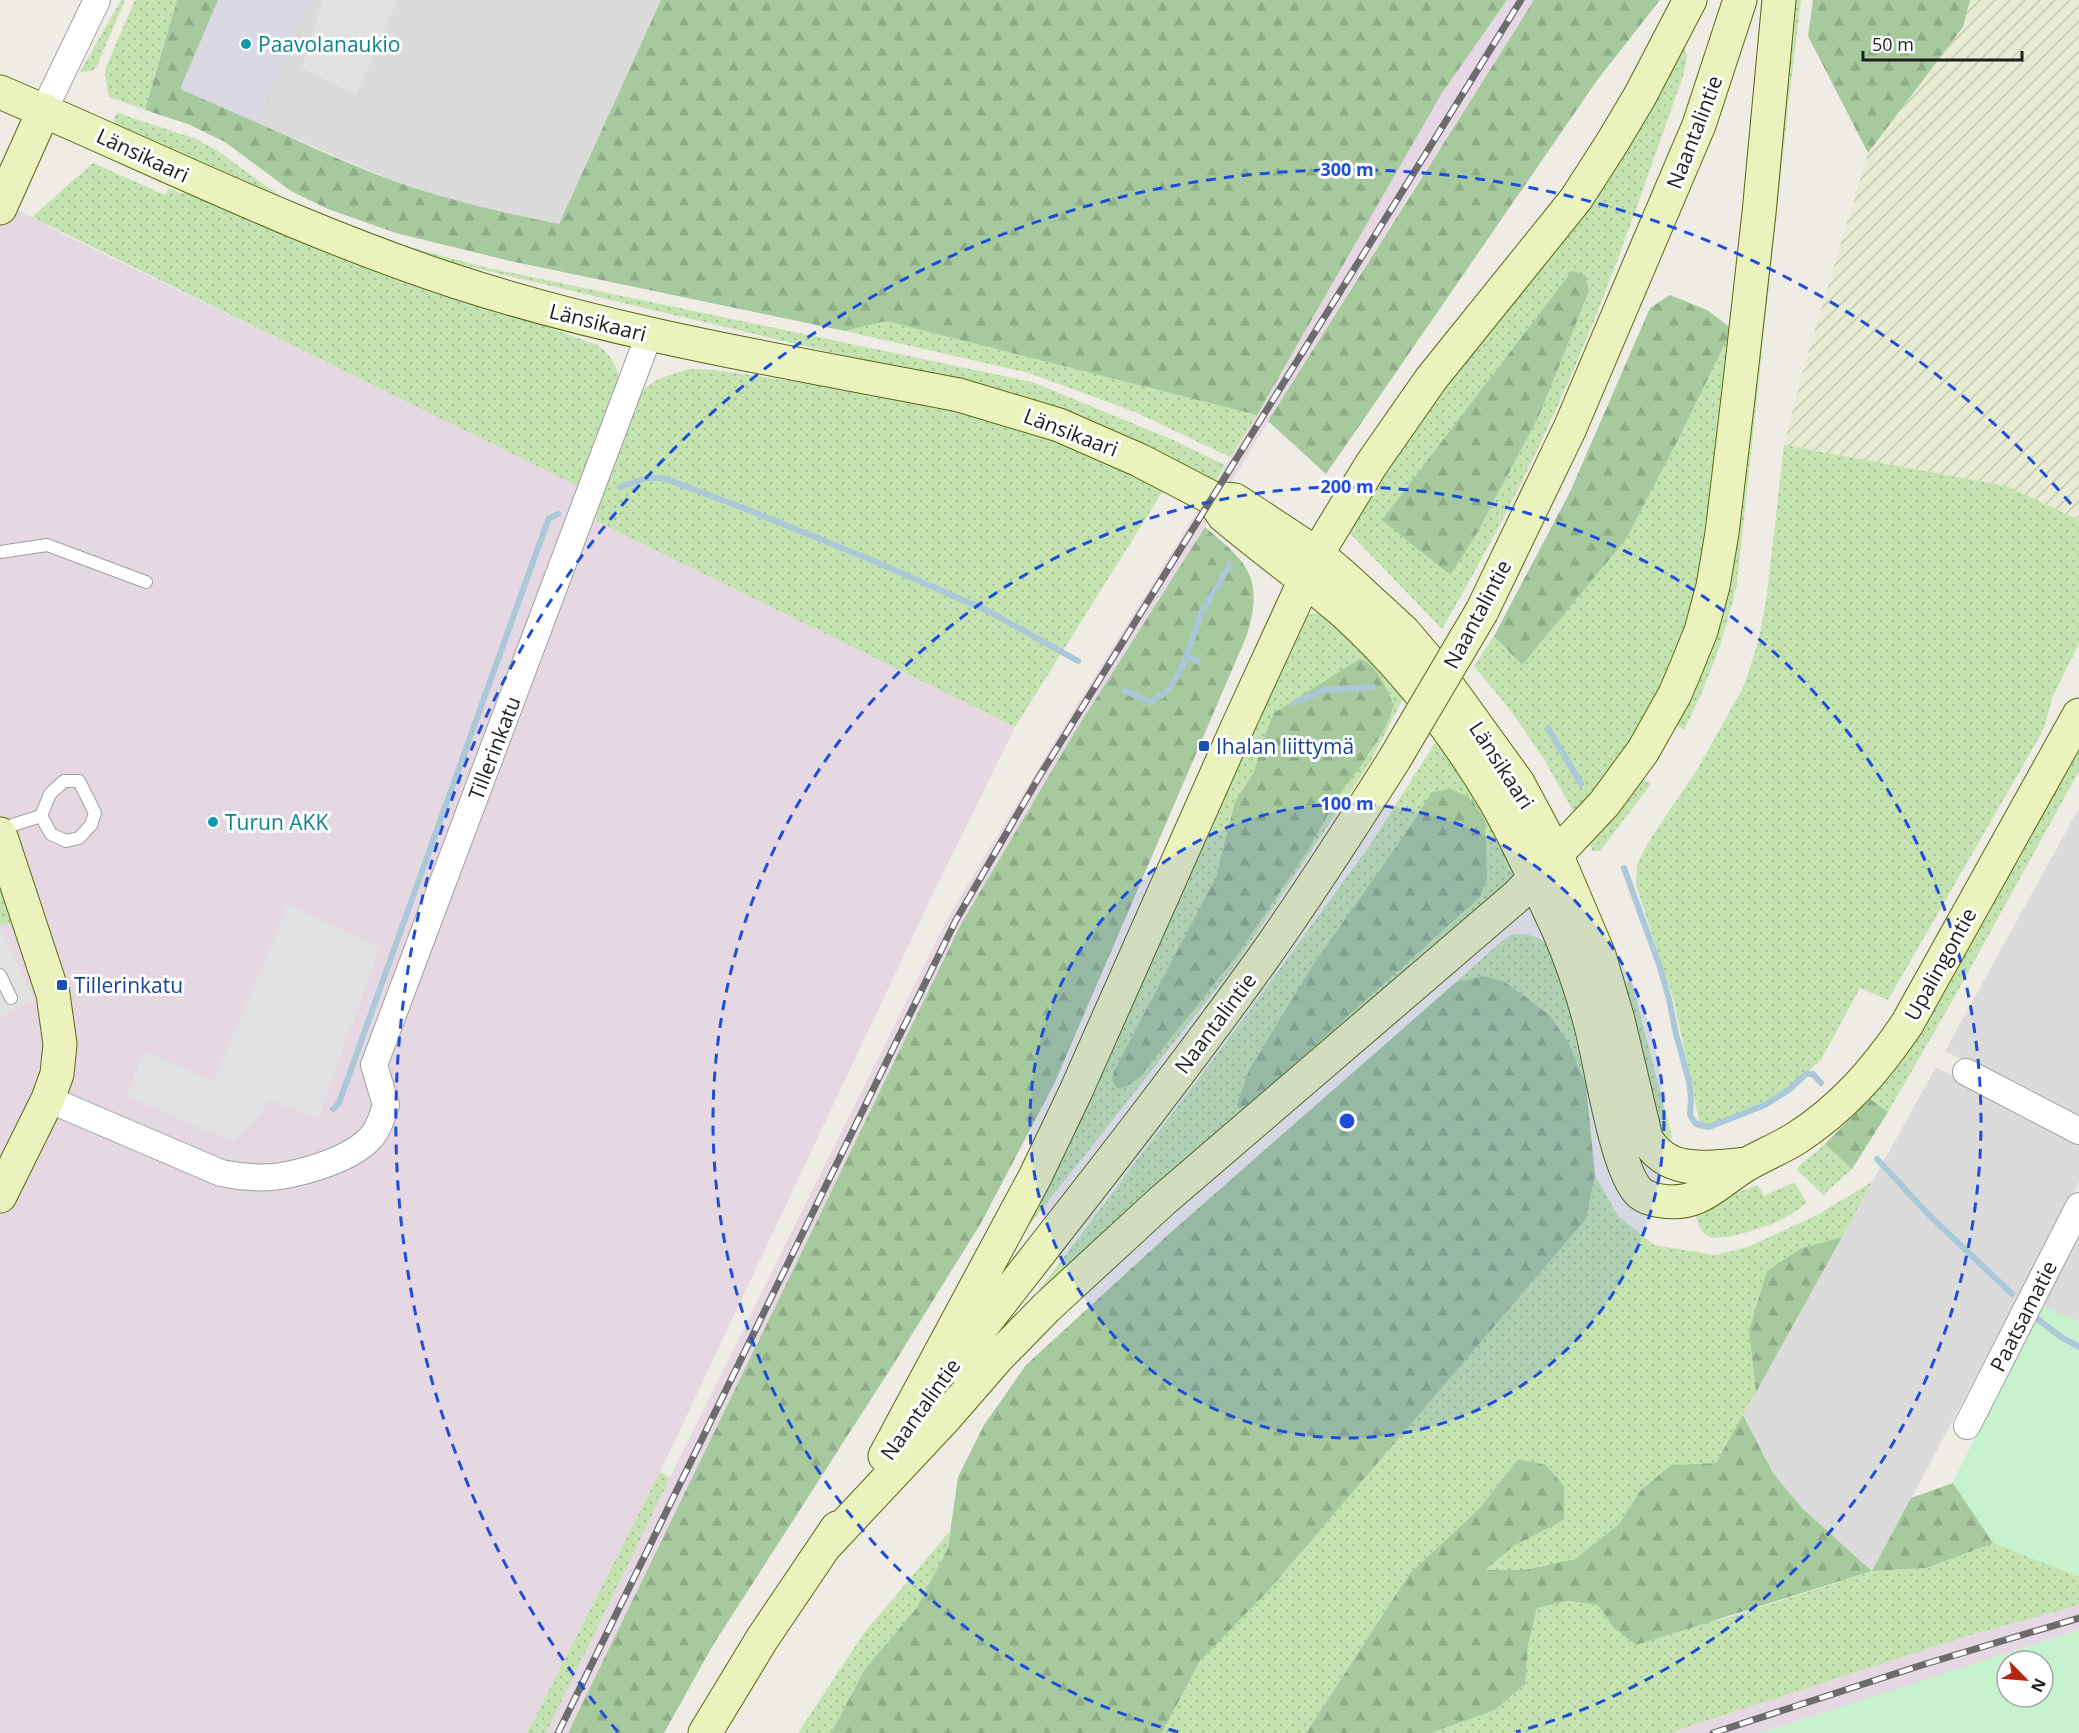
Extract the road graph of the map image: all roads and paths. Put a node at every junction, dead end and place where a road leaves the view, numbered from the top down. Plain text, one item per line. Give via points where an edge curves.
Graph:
1 (96, 0) edge
2 (1690, 0) edge
3 (1722, 0) edge
4 (1740, 0) edge
5 (1779, 0) edge
6 (0, 92) edge
7 (44, 110) junction
8 (0, 208) edge
9 (1641, 261) junction
10 (649, 335) junction
11 (0, 552) edge
12 (1311, 568) junction
13 (146, 582) dead end
14 (2079, 715) edge
15 (41, 816) junction
16 (0, 829) edge
17 (0, 834) edge
18 (1556, 854) junction
19 (1533, 878) junction
20 (0, 975) edge
21 (11, 998) dead end
22 (1966, 1072) dead end
23 (48, 1099) junction
24 (2079, 1131) edge
25 (1646, 1138) joint
26 (1621, 1160) joint
27 (1747, 1164) junction
28 (1, 1191) edge
29 (2079, 1206) edge
30 (1967, 1426) dead end
31 (885, 1456) junction
32 (825, 1546) junction
33 (705, 1733) edge

1 - 7 street
2 - 12 main road via 1634,106 1576,199 1431,379 1342,512
3 - 9 main road, Naantalintie via 1681,121
4 - 9 main road, Naantalintie via 1699,125
5 - 18 main road via 1743,362 1713,586 1683,677 1643,751 1604,804
6 - 7 main road, Länsikaari
7 - 8 main road
7 - 10 main road, Länsikaari via 320,233 499,296
9 - 31 main road, Naantalintie, bridge via 1570,428 1482,611 1326,868 1174,1078
10 - 12 main road, Länsikaari via 959,395 1059,425 1212,498 1224,516
10 - 23 street, Tillerinkatu via 374,1065 386,1105 373,1135 361,1146 313,1168 280,1176 242,1177 221,1173
11 - 13 lane via 47,545
12 - 18 main road, Länsikaari via 1342,575 1404,632 1518,783
12 - 19 main road, Länsikaari via 1346,614 1419,691 1461,748 1495,801
12 - 31 main road via 1035,1177
14 - 27 main road, Upalingontie via 1887,1054 1837,1108 1793,1140
15 - 15 lane via 51,834 66,842 79,838 91,825 95,813 79,781 64,781 50,794
15 - 16 lane
17 - 23 main road via 53,994 59,1024 60,1057
18 - 19 main road
18 - 25 main road, Länsikaari via 1599,955
19 - 26 main road, Länsikaari via 1559,931 1583,998
19 - 32 main road via 1443,961 1090,1266 998,1357
20 - 21 lane
22 - 24 street
23 - 28 main road
25 - 27 main road, Upalingontie via 1658,1156 1680,1165 1704,1168
26 - 27 main road, Upalingontie via 1640,1193 1675,1203 1711,1191
29 - 30 street, Paatsamatie
31 - 32 main road, Naantalintie
32 - 33 main road, Naantalintie

